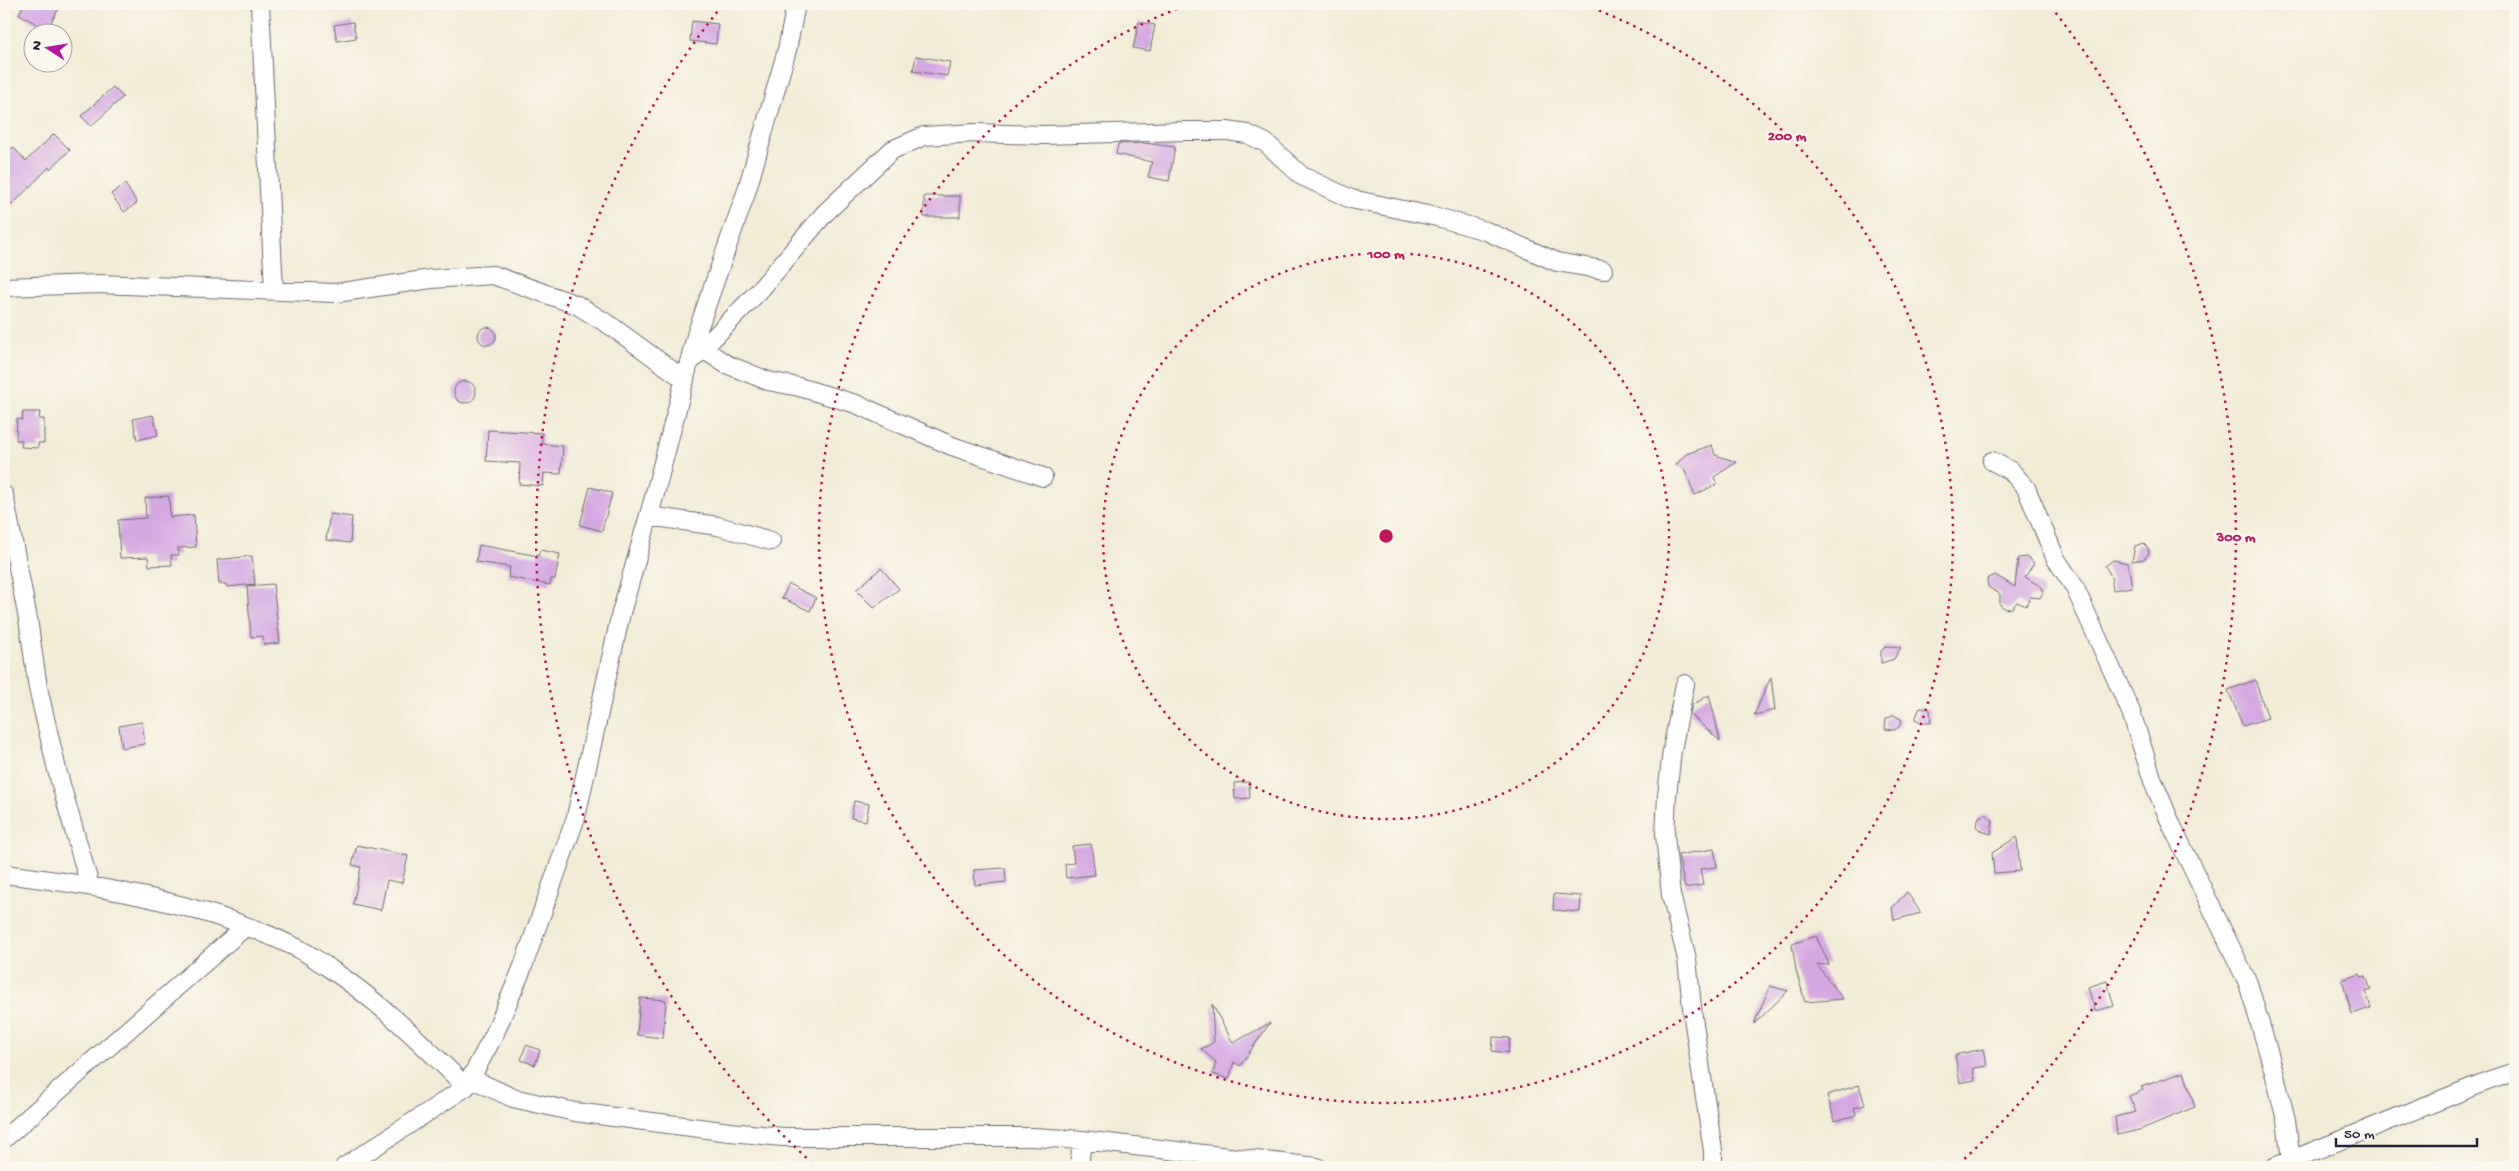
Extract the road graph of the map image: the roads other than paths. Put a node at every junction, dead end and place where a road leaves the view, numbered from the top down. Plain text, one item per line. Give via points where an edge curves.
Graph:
1 (260, 4) edge
2 (796, 4) edge
3 (1603, 270) dead end
4 (4, 287) edge
5 (274, 291) junction
6 (703, 350) junction
7 (687, 372) junction
8 (1992, 461) dead end
9 (1043, 477) dead end
10 (4, 495) edge
11 (649, 516) junction
12 (771, 541) dead end
13 (1684, 684) dead end
14 (4, 874) edge
15 (90, 886) junction
16 (246, 926) junction
17 (2515, 1072) edge
18 (468, 1082) junction
19 (4, 1139) edge
20 (1082, 1140) junction
21 (2291, 1160) junction
22 (344, 1167) edge
23 (1079, 1167) edge
24 (1317, 1167) edge
25 (1713, 1167) edge
26 (2274, 1167) edge

1 - 5 street
2 - 7 street via 787,50 746,193 697,332
3 - 6 street via 1557,262 1486,230 1351,199 1302,176 1266,143 1247,134 1185,131 924,136 892,150 825,213 759,292
4 - 5 street via 98,284
5 - 7 street via 336,292 431,279 493,275 577,305
6 - 7 street
6 - 9 street via 726,364 768,381 856,404 952,446
7 - 11 street
8 - 21 street via 2011,471 2026,488 2056,558 2074,586 2131,712 2153,781 2172,826 2248,983 2286,1120
10 - 15 street via 38,688 58,774
11 - 12 street via 718,526
11 - 18 street via 621,613 576,817 522,969 494,1035
13 - 25 street via 1671,759 1665,835 1671,895 1687,959
14 - 15 street
15 - 16 street via 227,918
16 - 18 street via 295,946 357,986
16 - 19 street
17 - 21 street
18 - 20 street via 513,1098 575,1112 730,1132 783,1137 1034,1137
18 - 22 street
20 - 23 street
20 - 24 street
21 - 26 street

